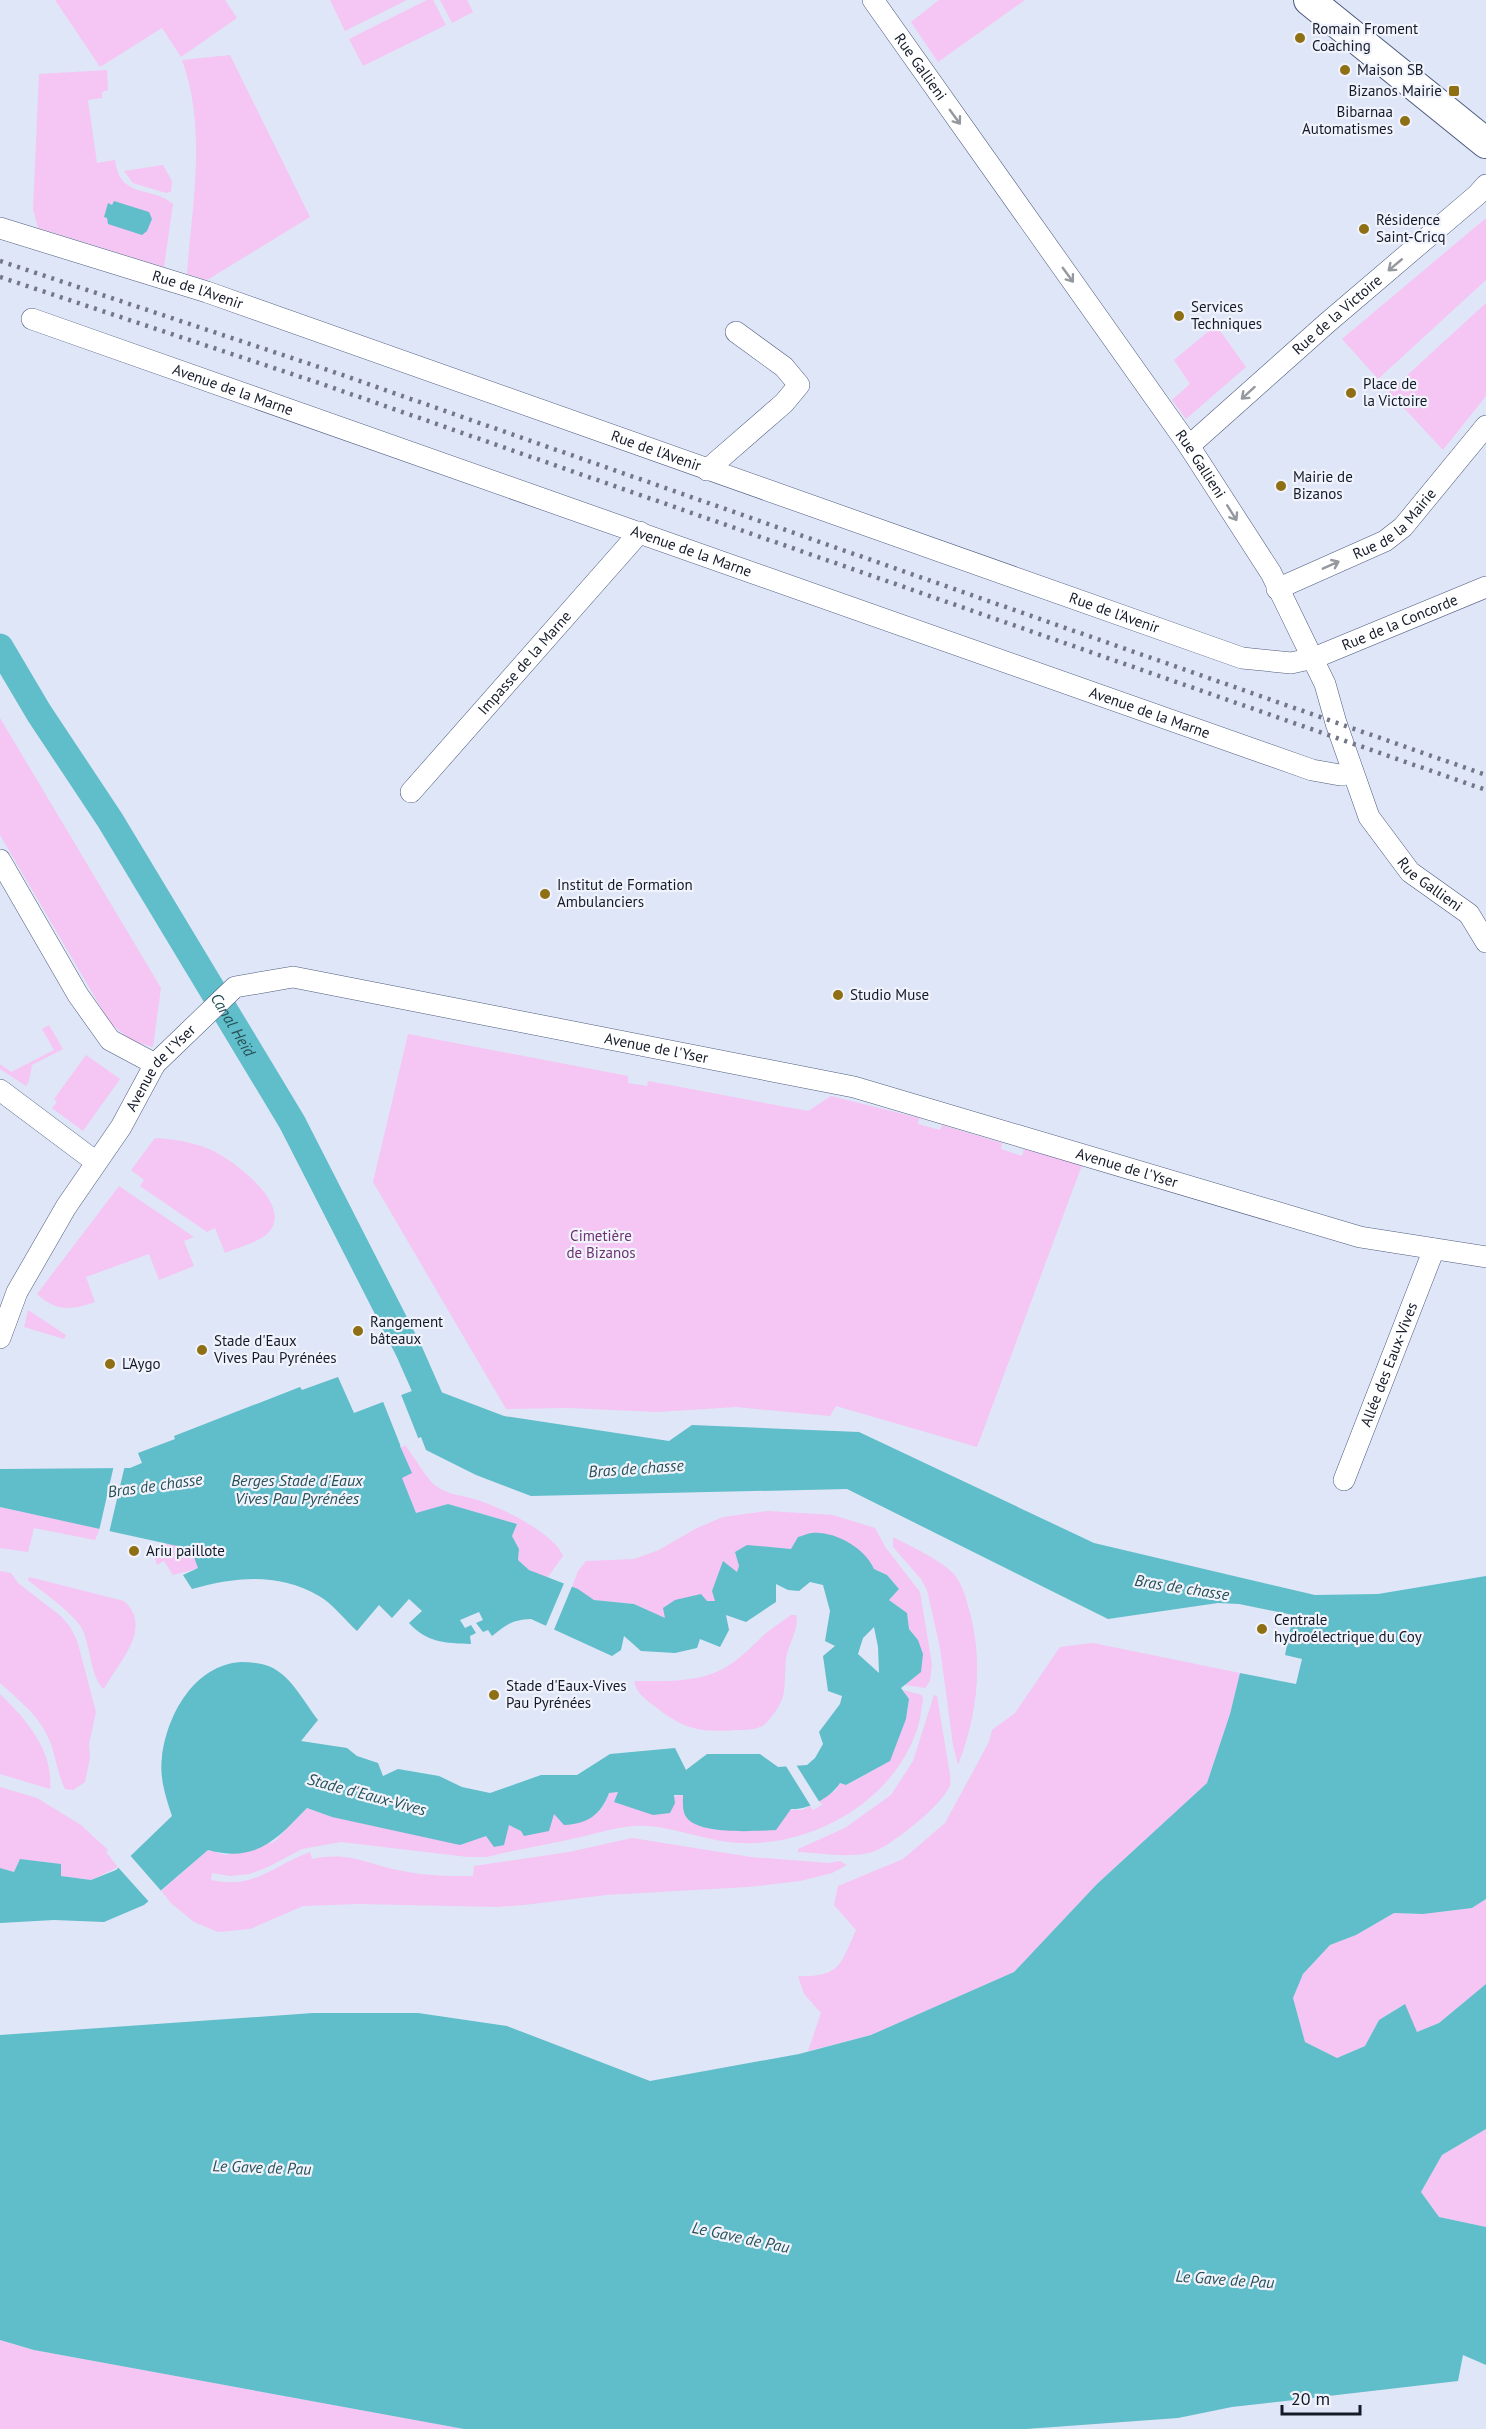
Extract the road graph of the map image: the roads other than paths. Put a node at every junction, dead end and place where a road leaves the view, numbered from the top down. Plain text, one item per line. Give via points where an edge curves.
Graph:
1 (873, 0) edge
2 (1309, 0) edge
3 (1486, 143) edge
4 (1486, 185) edge
5 (0, 228) edge
6 (32, 319) dead end
7 (736, 332) dead end
8 (1486, 426) edge
9 (1190, 446) junction
10 (707, 470) junction
11 (640, 532) junction
12 (1486, 587) edge
13 (1277, 589) junction
14 (1314, 658) junction
15 (1353, 773) junction
16 (411, 792) dead end
17 (0, 860) edge
18 (1486, 942) edge
19 (155, 1064) junction
20 (0, 1090) edge
21 (96, 1162) junction
22 (1434, 1249) junction
23 (1486, 1257) edge
24 (0, 1338) edge
25 (1344, 1480) dead end

1 -> 9 street, Rue Gallieni
2 - 3 main road
4 -> 9 street, Rue de la Victoire
5 - 10 street, Rue de l'Avenir via 207,292
6 - 11 street, Avenue de la Marne
7 - 10 street via 800,384 784,403
13 -> 8 street, Rue de la Mairie via 1385,541 1403,527
9 -> 13 street, Rue Gallieni via 1271,573
10 - 14 street, Rue de l'Avenir via 1242,658 1291,663
11 - 15 street, Avenue de la Marne via 1311,770
11 - 16 street, Impasse de la Marne
12 - 14 street, Rue de la Concorde
13 - 14 street, Rue Gallieni
14 - 15 street, Rue Gallieni
15 - 18 street, Rue Gallieni via 1369,817 1395,855 1410,872 1469,915
17 - 19 street via 78,995 110,1040
19 - 21 street, Avenue de l'Yser
19 - 22 street, Avenue de l'Yser via 235,987 293,977 854,1087 1360,1237
20 - 21 street
21 - 24 street, Avenue de l'Yser via 17,1292
22 - 23 street, Avenue de l'Yser
22 - 25 street, Allée des Eaux-Vives

